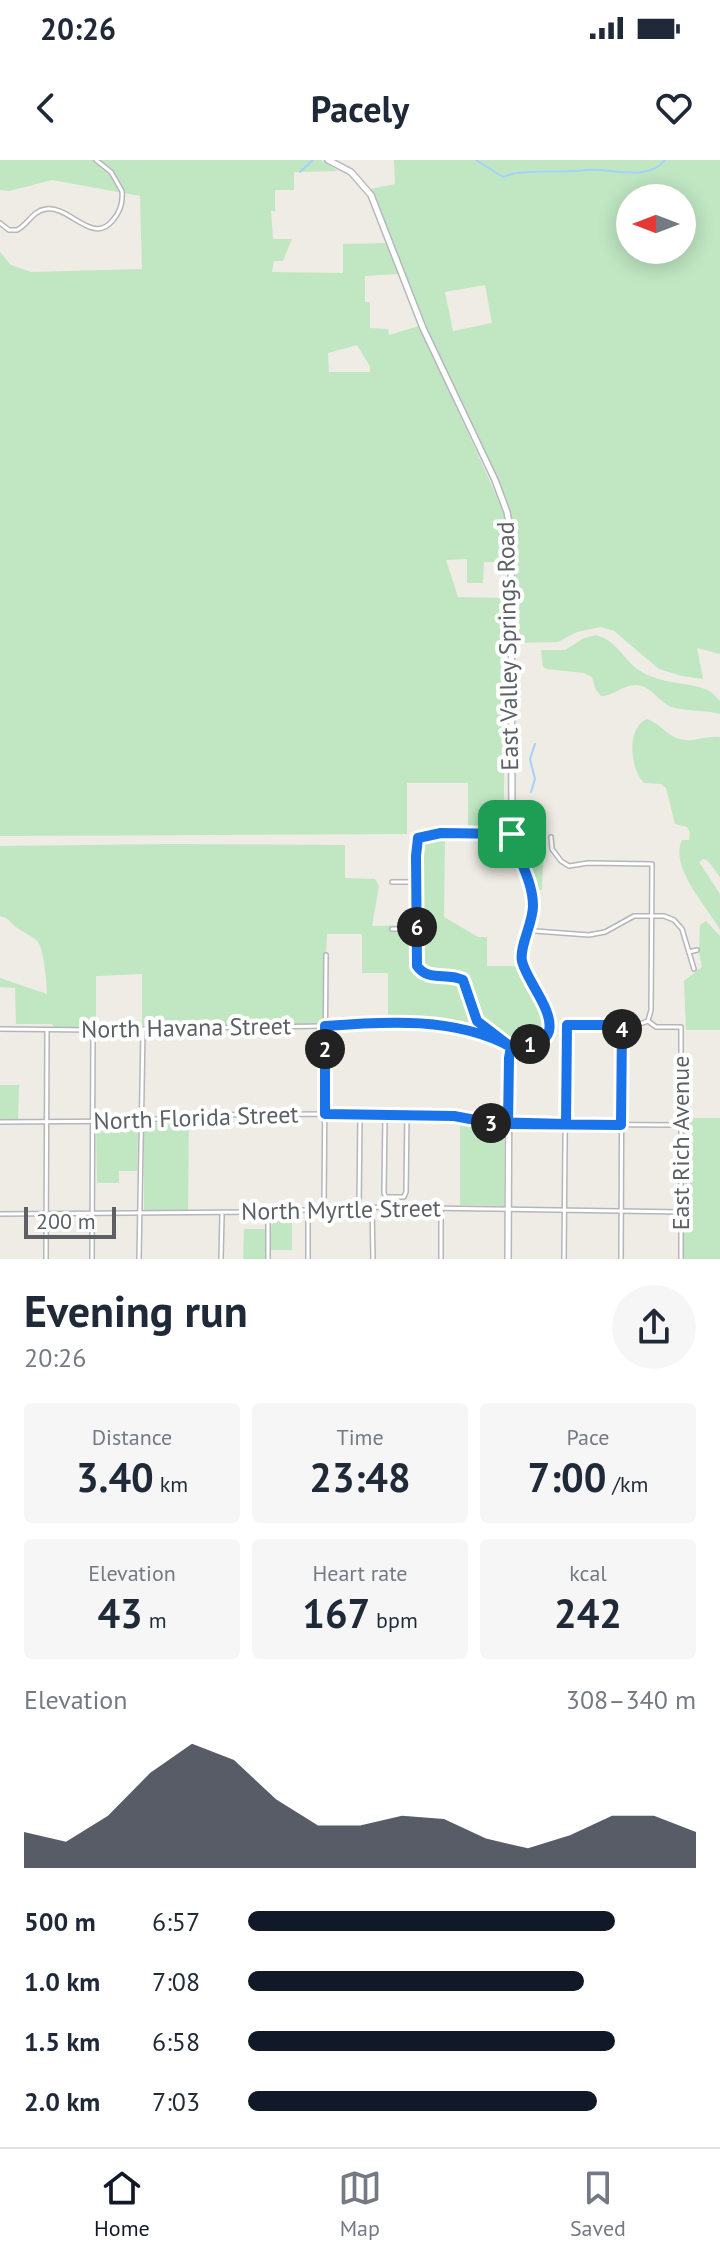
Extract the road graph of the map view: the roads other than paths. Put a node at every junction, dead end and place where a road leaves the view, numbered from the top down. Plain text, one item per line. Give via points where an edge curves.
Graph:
1 (96, 160) edge
2 (328, 160) edge
3 (0, 223) edge
4 (512, 834) junction
5 (551, 837) dead end
6 (392, 882) dead end
7 (416, 882) junction
8 (651, 915) junction
9 (392, 929) dead end
10 (417, 929) junction
11 (535, 931) dead end
12 (697, 950) dead end
13 (689, 952) junction
14 (326, 955) dead end
15 (694, 969) dead end
16 (648, 1021) junction
17 (622, 1025) junction
18 (325, 1026) junction
19 (0, 1029) edge
20 (47, 1029) junction
21 (93, 1030) junction
22 (143, 1030) junction
23 (509, 1046) junction
24 (325, 1114) junction
25 (360, 1115) junction
26 (385, 1115) junction
27 (407, 1115) junction
28 (141, 1121) junction
29 (0, 1122) edge
30 (47, 1122) junction
31 (94, 1122) junction
32 (508, 1124) junction
33 (566, 1124) junction
34 (621, 1125) junction
35 (680, 1125) junction
36 (324, 1207) junction
37 (359, 1207) junction
38 (372, 1207) junction
39 (441, 1208) junction
40 (308, 1210) junction
41 (508, 1210) junction
42 (268, 1212) junction
43 (565, 1212) junction
44 (621, 1212) junction
45 (682, 1212) junction
46 (139, 1213) junction
47 (174, 1213) junction
48 (222, 1213) junction
49 (0, 1214) edge
50 (48, 1214) junction
51 (93, 1214) junction
52 (174, 1221) dead end
53 (46, 1259) edge
54 (92, 1259) edge
55 (139, 1259) edge
56 (221, 1259) edge
57 (268, 1259) edge
58 (308, 1259) edge
59 (373, 1259) edge
60 (441, 1259) edge
61 (508, 1259) edge
62 (564, 1259) edge
63 (621, 1259) edge
64 (681, 1259) edge

1 - 3 street via 122,191 118,213 108,226 88,227 51,208 34,213 17,230
2 - 4 street, East Valley Springs Road via 351,172 371,195 423,328 507,512
4 - 7 street via 419,837
4 - 23 street, East Valley Springs Road via 532,899 522,959 549,1026 541,1041
5 - 8 street via 552,849 569,866 652,864
6 - 7 street
7 - 10 street
8 - 11 street via 634,916 597,935
8 - 13 street via 678,923
8 - 16 street
9 - 10 street
10 - 23 street via 420,971 463,980 477,1021
12 - 13 street
13 - 15 street
14 - 18 street
16 - 17 street
16 - 35 street, East Rich Avenue via 656,1027 681,1027
17 - 33 street via 567,1025
17 - 34 street
18 - 22 street, North Havana Street
18 - 23 street, North Havana Street via 445,1025
18 - 24 street
19 - 20 street, North Havana Street
20 - 21 street, North Havana Street
20 - 30 street
21 - 22 street, North Havana Street
21 - 31 street
22 - 28 street
23 - 32 street
24 - 25 street, North Florida Street
24 - 28 street, North Florida Street via 188,1115
24 - 36 street
25 - 26 street, North Florida Street
25 - 37 street
26 - 27 street, North Florida Street
26 - 27 street via 386,1197 404,1197 406,1192
27 - 32 street, North Florida Street
28 - 31 street, North Florida Street
28 - 46 street
29 - 30 street, North Florida Street
30 - 31 street, North Florida Street
30 - 50 street
31 - 51 street
32 - 33 street, North Florida Street
32 - 41 street
33 - 34 street, North Florida Street
33 - 43 street
34 - 35 street, North Florida Street
34 - 44 street
35 - 45 street, East Rich Avenue
36 - 37 street, North Myrtle Street
36 - 40 street, North Myrtle Street
37 - 38 street, North Myrtle Street
38 - 39 street, North Myrtle Street
38 - 59 street
39 - 41 street, North Myrtle Street
39 - 60 street
40 - 42 street, North Myrtle Street
40 - 58 street
41 - 43 street, North Myrtle Street
41 - 61 street
42 - 48 street, North Myrtle Street
42 - 57 street
43 - 44 street, North Myrtle Street
43 - 62 street
44 - 45 street, North Myrtle Street
44 - 63 street
45 - 64 street, East Rich Avenue
46 - 47 street, North Myrtle Street
46 - 51 street, North Myrtle Street
46 - 55 street
47 - 48 street, North Myrtle Street
47 - 52 street
48 - 56 street
49 - 50 street, North Myrtle Street
50 - 51 street, North Myrtle Street
50 - 53 street
51 - 54 street

